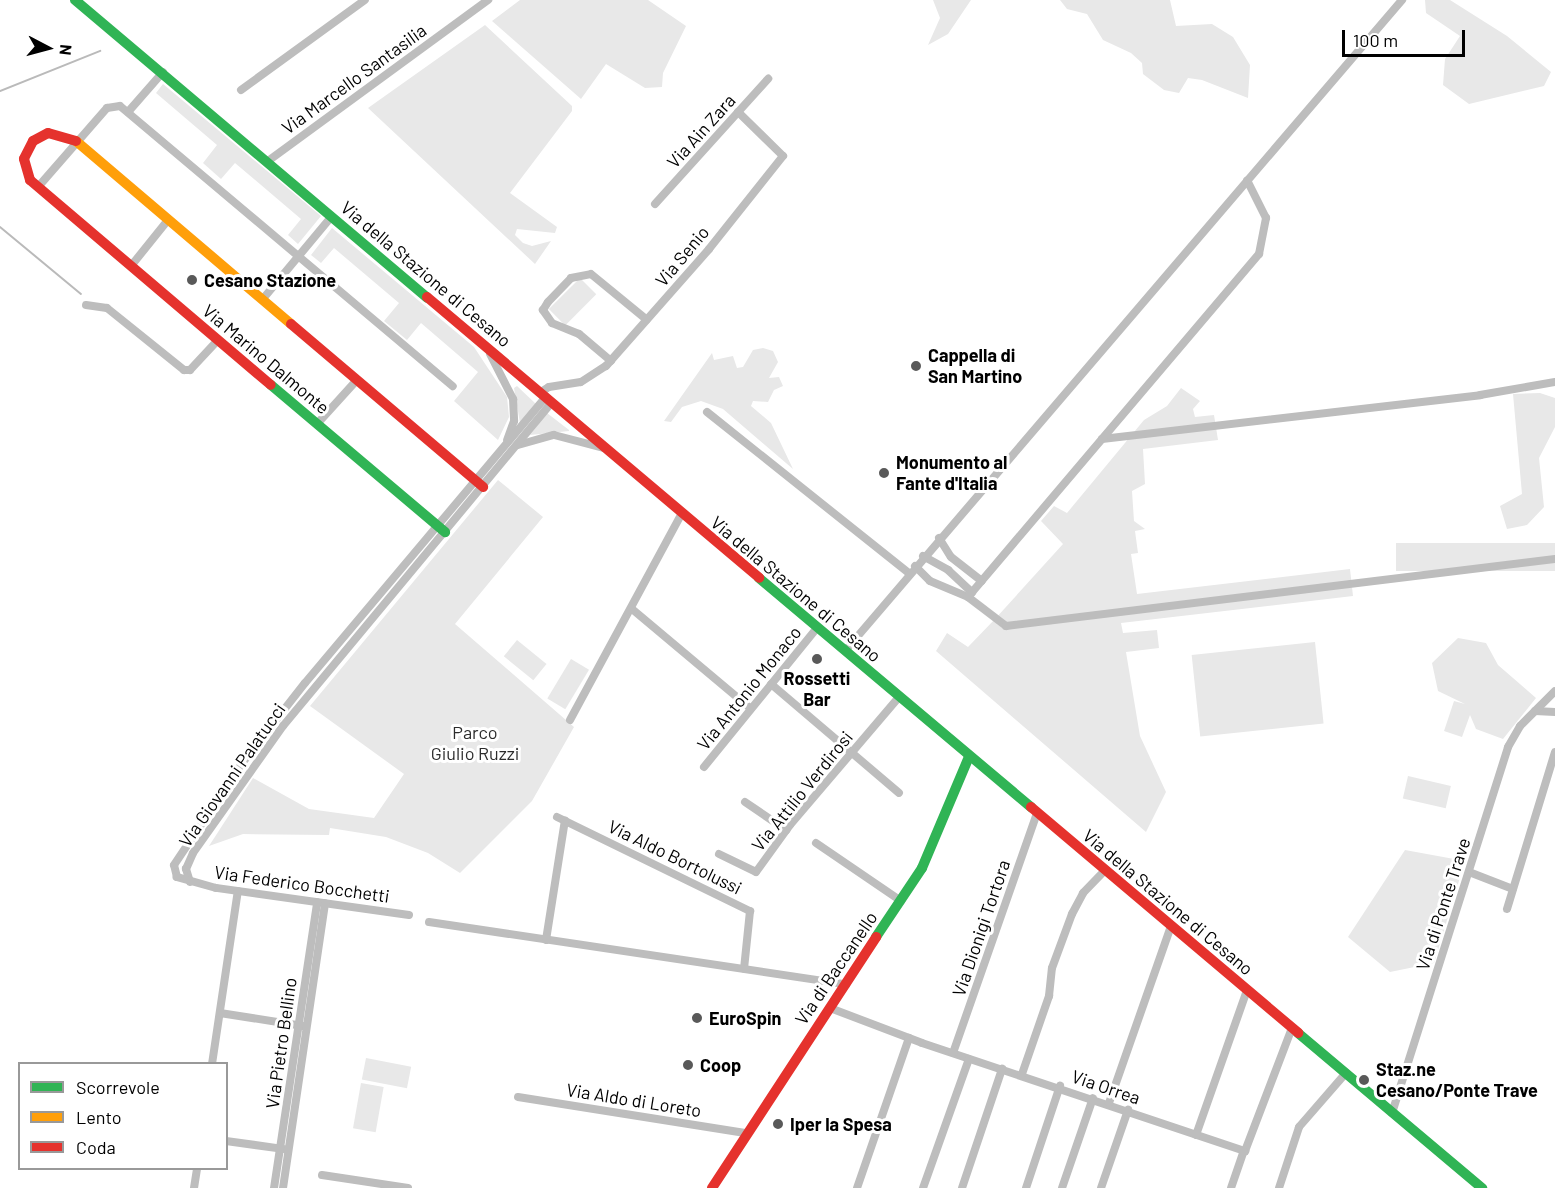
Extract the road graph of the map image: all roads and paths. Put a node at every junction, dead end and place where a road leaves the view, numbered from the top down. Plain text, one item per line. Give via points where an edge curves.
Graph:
1 (75, 0) edge
2 (83, 0) edge
3 (365, 0) edge
4 (488, 0) edge
5 (1402, 0) edge
6 (91, 12) junction
7 (163, 72) junction
8 (768, 79) dead end
9 (241, 90) dead end
10 (128, 112) junction
11 (738, 112) junction
12 (77, 142) junction
13 (268, 161) junction
14 (1247, 180) junction
15 (38, 187) junction
16 (656, 204) dead end
17 (332, 216) junction
18 (168, 220) junction
19 (299, 256) junction
20 (131, 266) junction
21 (262, 300) junction
22 (86, 305) dead end
23 (647, 320) junction
24 (218, 340) junction
25 (484, 344) junction
26 (611, 361) junction
27 (356, 381) junction
28 (1555, 382) edge
29 (453, 386) dead end
30 (546, 397) junction
31 (707, 412) dead end
32 (317, 424) junction
33 (1102, 439) junction
34 (506, 444) junction
35 (516, 446) junction
36 (609, 450) junction
37 (479, 483) junction
38 (682, 513) junction
39 (441, 529) junction
40 (939, 538) junction
41 (923, 556) junction
42 (1555, 559) edge
43 (912, 569) junction
44 (982, 581) junction
45 (970, 595) junction
46 (632, 609) junction
47 (817, 628) junction
48 (844, 651) junction
49 (771, 684) junction
50 (1555, 691) edge
51 (899, 697) junction
52 (750, 708) junction
53 (1535, 711) junction
54 (1555, 712) edge
55 (570, 720) dead end
56 (851, 752) junction
57 (1555, 752) edge
58 (969, 757) junction
59 (704, 767) dead end
60 (899, 793) dead end
61 (745, 802) dead end
62 (1037, 813) junction
63 (786, 830) junction
64 (816, 843) dead end
65 (719, 854) dead end
66 (1105, 870) junction
67 (1469, 872) junction
68 (190, 882) joint
69 (1513, 889) junction
70 (238, 891) junction
71 (901, 901) junction
72 (321, 903) junction
73 (1507, 909) dead end
74 (409, 915) dead end
75 (429, 922) dead end
76 (1171, 926) junction
77 (546, 940) junction
78 (744, 969) junction
79 (846, 984) junction
80 (1247, 990) junction
81 (830, 1008) junction
82 (220, 1013) junction
83 (303, 1026) junction
84 (1292, 1028) junction
85 (909, 1038) junction
86 (953, 1053) junction
87 (969, 1059) junction
88 (212, 1062) edge
89 (1002, 1069) junction
90 (1346, 1073) junction
91 (1022, 1074) junction
92 (1060, 1086) junction
93 (518, 1097) dead end
94 (1093, 1098) junction
95 (1109, 1103) junction
96 (1128, 1110) junction
97 (1392, 1113) junction
98 (745, 1133) junction
99 (1196, 1134) junction
100 (228, 1141) edge
101 (284, 1149) junction
102 (1244, 1151) junction
103 (197, 1170) edge
104 (322, 1175) dead end
105 (194, 1188) edge
106 (274, 1188) edge
107 (283, 1188) edge
108 (408, 1188) edge
109 (712, 1188) edge
110 (857, 1188) edge
111 (923, 1188) edge
112 (962, 1188) edge
113 (1026, 1188) edge
114 (1062, 1188) edge
115 (1101, 1188) edge
116 (1232, 1188) edge
117 (1279, 1188) edge
118 (1482, 1188) edge

1 - 6 street, Via della Stazione di Cesano
2 - 6 street, Via della Stazione di Cesano
3 - 9 street
4 - 13 street, Via Marcello Santasilia
5 - 14 street
6 - 7 street, Via della Stazione di Cesano
7 - 10 street
7 - 13 street, Via della Stazione di Cesano
8 - 11 street, Via Ain Zara
10 - 12 street via 118,105 109,106
10 - 19 street
11 - 16 street, Via Ain Zara
11 - 23 street, Via Senio via 783,156
12 - 15 street
12 - 15 street, Via Marino Dalmonte via 54,132 33,141 24,166
12 - 18 street, Via Marino Dalmonte
13 - 17 street, Via della Stazione di Cesano
14 - 33 street via 1266,218 1259,254
14 - 40 street
15 - 20 street, Via Marino Dalmonte
17 - 19 street
17 - 25 street, Via della Stazione di Cesano
18 - 20 street
18 - 21 street, Via Marino Dalmonte
19 - 21 street
19 - 29 street
20 - 24 street, Via Marino Dalmonte
21 - 27 street, Via Marino Dalmonte
22 - 24 street via 107,308 184,370 190,370
23 - 26 street, Via Senio
23 - 26 street via 591,274 571,278 548,302 543,310 552,323 579,334
24 - 32 street, Via Marino Dalmonte
25 - 30 street, Via della Stazione di Cesano
25 - 34 street via 513,399 514,421
26 - 30 street, Via Senio via 591,378 549,387
27 - 32 street
27 - 37 street, Via Marino Dalmonte
28 - 33 street via 1480,395
30 - 34 street, Via Giovanni Palatucci
30 - 35 street, Via Giovanni Palatucci
30 - 36 street, Via della Stazione di Cesano
31 - 43 street
32 - 39 street, Via Marino Dalmonte
33 - 44 street
34 - 37 street, Via Giovanni Palatucci
35 - 36 street via 554,435
35 - 37 street, Via Giovanni Palatucci
36 - 38 street, Via della Stazione di Cesano
37 - 39 street, Via Giovanni Palatucci
38 - 46 street
38 - 47 street, Via della Stazione di Cesano
39 - 68 street, Via Giovanni Palatucci via 305,683 223,790 174,865 177,877
40 - 41 street
40 - 44 street via 951,557
41 - 43 street
41 - 45 street via 948,570
42 - 45 street via 1006,626
43 - 45 street via 930,581
43 - 48 street
44 - 45 street
46 - 52 street
46 - 55 street
47 - 48 street, Via della Stazione di Cesano
47 - 49 street, Via Antonio Monaco
48 - 51 street, Via della Stazione di Cesano
49 - 52 street, Via Antonio Monaco
49 - 56 street
50 - 53 street, Via di Ponte Trave
51 - 56 street, Via Attilio Verdirosi
51 - 58 street, Via della Stazione di Cesano
52 - 59 street, Via Antonio Monaco
53 - 54 street
53 - 67 street, Via di Ponte Trave via 1508,747
56 - 60 street
56 - 63 street, Via Attilio Verdirosi
57 - 69 street
58 - 62 street, Via della Stazione di Cesano
58 - 71 street, Via di Baccanello via 931,852
61 - 63 street
62 - 66 street, Via della Stazione di Cesano
62 - 86 street, Via Dionigi Tortora
63 - 65 street, Via Attilio Verdirosi via 755,873
64 - 71 street
66 - 76 street, Via della Stazione di Cesano
66 - 91 street via 1083,893 1072,914
67 - 69 street
67 - 97 street, Via di Ponte Trave
68 - 70 street, Via Federico Bocchetti
69 - 73 street
70 - 72 street, Via Federico Bocchetti
70 - 82 street
71 - 79 street, Via di Baccanello
72 - 74 street, Via Federico Bocchetti
72 - 83 street, Via Pietro Bellino
75 - 77 street
76 - 80 street, Via della Stazione di Cesano
76 - 95 street
77 - 78 street
77 - 78 street, Via Aldo Bortolussi via 561,818 750,910
78 - 79 street
79 - 81 street, Via di Baccanello
80 - 84 street, Via della Stazione di Cesano
80 - 99 street
81 - 85 street, Via Orrea
81 - 98 street, Via di Baccanello
82 - 83 street
82 - 88 street
83 - 101 street, Via Pietro Bellino
84 - 90 street, Via della Stazione di Cesano
84 - 102 street via 1249,1149
85 - 86 street, Via Orrea
85 - 110 street
86 - 87 street, Via Orrea
87 - 89 street, Via Orrea
87 - 111 street
89 - 91 street, Via Orrea
89 - 112 street
90 - 97 street, Via della Stazione di Cesano
90 - 117 street via 1299,1127
91 - 92 street, Via Orrea
92 - 94 street, Via Orrea
92 - 113 street
93 - 98 street, Via Aldo di Loreto
94 - 95 street, Via Orrea
94 - 114 street
95 - 96 street, Via Orrea
96 - 99 street, Via Orrea
96 - 115 street
97 - 118 street, Via della Stazione di Cesano
98 - 109 street, Via di Baccanello
99 - 102 street, Via Orrea
100 - 101 street
101 - 106 street, Via Pietro Bellino
101 - 107 street, Via Pietro Bellino
102 - 116 street
103 - 105 street
104 - 108 street

